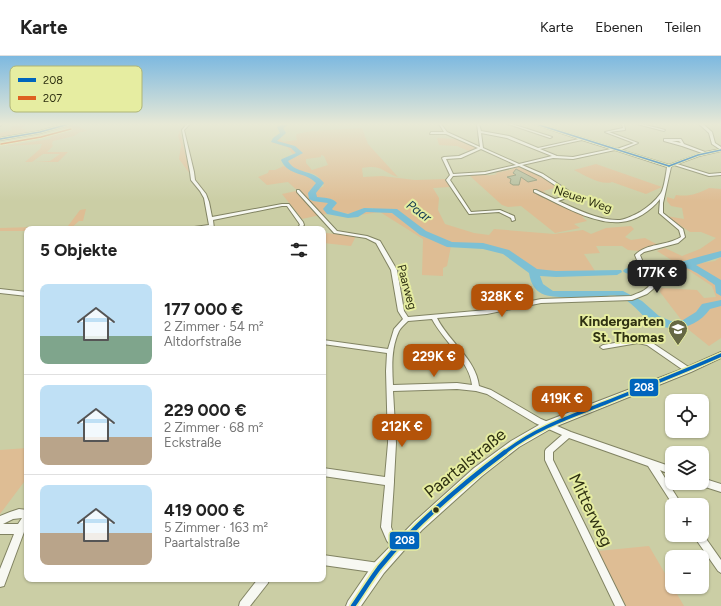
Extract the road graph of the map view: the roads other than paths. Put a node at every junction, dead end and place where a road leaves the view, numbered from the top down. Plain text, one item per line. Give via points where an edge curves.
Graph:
1 (187, 150) edge
2 (478, 150) edge
3 (485, 150) edge
4 (540, 150) edge
5 (616, 150) joint
6 (695, 150) edge
7 (721, 150) edge
8 (704, 153) junction
9 (557, 157) junction
10 (671, 165) junction
11 (519, 166) junction
12 (721, 174) edge
13 (452, 175) junction
14 (298, 191) dead end
15 (535, 191) dead end
16 (664, 192) junction
17 (554, 201) junction
18 (210, 219) junction
19 (513, 220) dead end
20 (212, 226) edge
21 (301, 226) edge
22 (0, 291) edge
23 (24, 294) edge
24 (434, 317) junction
25 (406, 319) junction
26 (326, 342) edge
27 (603, 347) dead end
28 (390, 351) junction
29 (721, 355) edge
30 (688, 370) junction
31 (390, 388) junction
32 (476, 388) junction
33 (548, 425) junction
34 (568, 434) junction
35 (651, 464) junction
36 (665, 469) edge
37 (326, 472) edge
38 (390, 482) junction
39 (709, 484) edge
40 (721, 488) edge
41 (673, 498) edge
42 (24, 514) edge
43 (0, 521) edge
44 (24, 523) edge
45 (0, 529) edge
46 (20, 529) junction
47 (703, 542) edge
48 (398, 547) junction
49 (326, 560) edge
50 (379, 568) junction
51 (721, 568) edge
52 (0, 582) edge
53 (262, 582) edge
54 (244, 606) edge
55 (354, 606) edge
56 (620, 606) edge

1 - 18 street via 193,182 203,192
2 - 13 street via 460,157 444,158
3 - 11 street
4 - 9 street
5 - 9 street via 573,158
5 - 10 street
6 - 8 street
7 - 8 street
8 - 10 street
9 - 11 street
10 - 12 street via 713,175
10 - 16 street
11 - 13 street via 485,173
11 - 17 street via 554,182 573,195
13 - 19 street via 448,180 470,213 500,211 513,217
14 - 25 street, Paarweg via 336,232 367,237 378,242 394,270 400,311
15 - 17 street, Neuer Weg
16 - 17 street, Neuer Weg via 653,205 620,221 597,217
16 - 24 street via 661,213 681,230 683,237 676,242 642,251 637,255 653,282 646,293 632,298 540,301 487,312
18 - 20 street
18 - 21 street via 288,205 301,222
22 - 23 street
24 - 25 street
24 - 32 street via 442,334 462,355 477,381
25 - 28 street via 397,329
26 - 28 street
27 - 30 street via 638,341 649,343
28 - 31 street
29 - 30 main road, Paartalstraße
30 - 33 main road, Paartalstraße
31 - 32 street
31 - 38 street
32 - 33 street via 489,392
33 - 34 street
33 - 48 main road, Paartalstraße via 515,444 478,472
34 - 35 street
34 - 56 street, Mitterweg via 549,451 549,460
35 - 36 street
35 - 41 street
37 - 38 street
38 - 48 street via 386,527 390,538
39 - 40 street
42 - 43 street via 9,516
44 - 46 street
45 - 46 street
46 - 52 street
47 - 51 street
48 - 50 main road, Paartalstraße
49 - 50 street
50 - 55 main road, Paartalstraße
53 - 54 street

